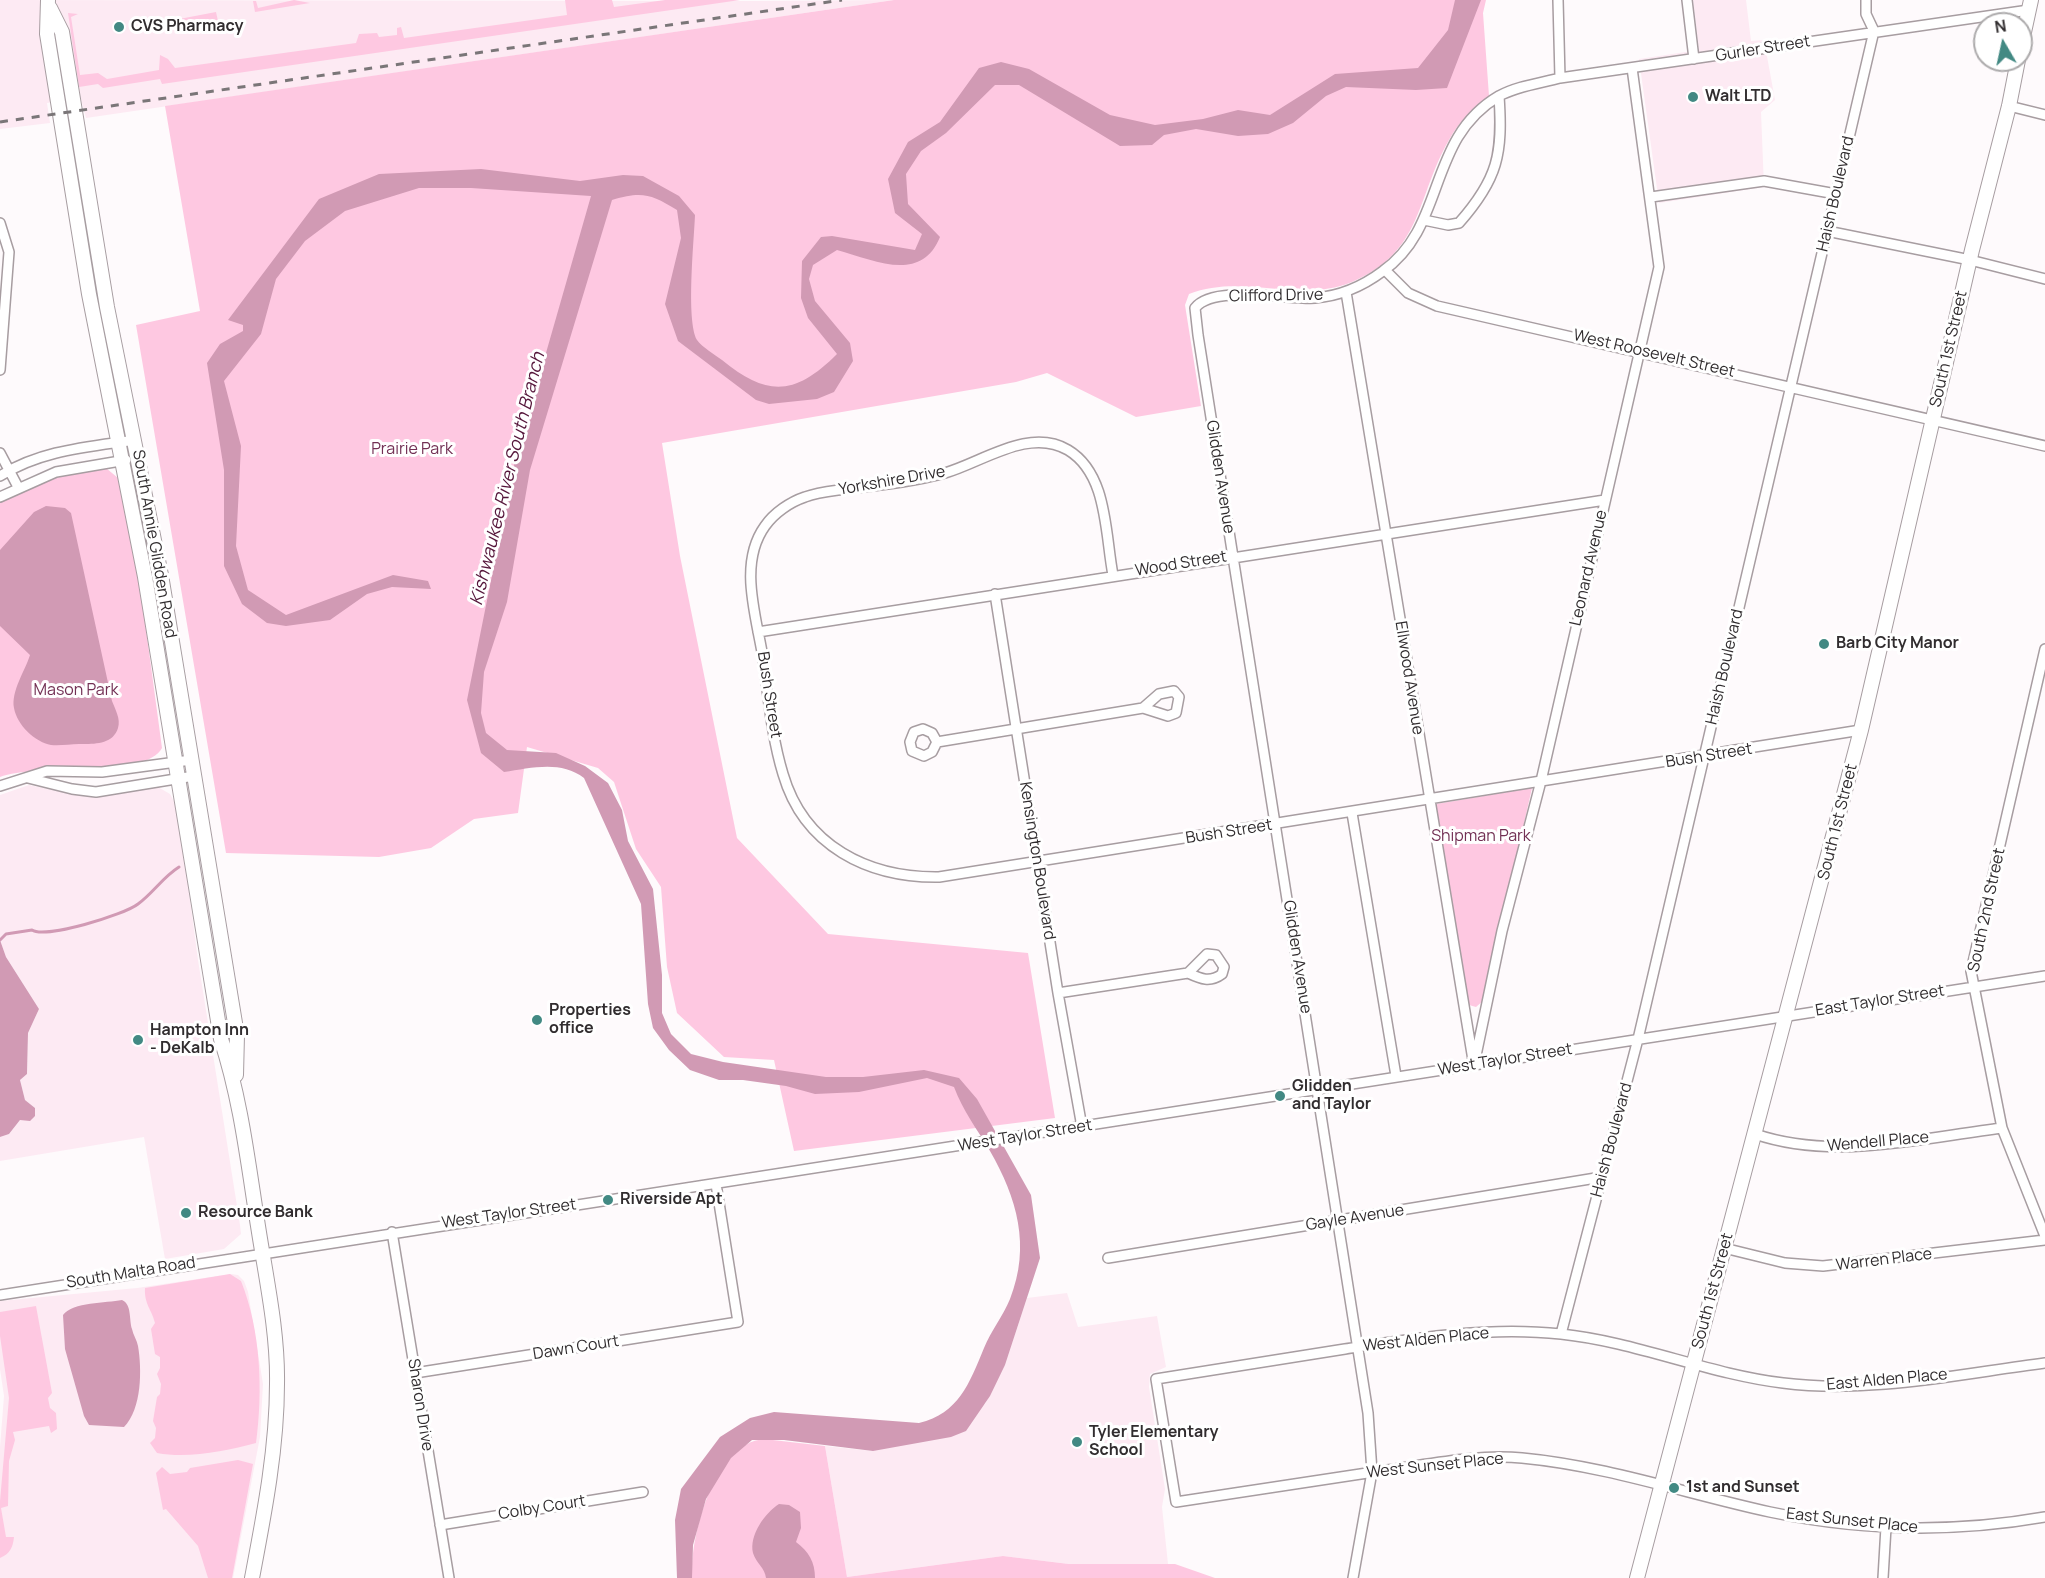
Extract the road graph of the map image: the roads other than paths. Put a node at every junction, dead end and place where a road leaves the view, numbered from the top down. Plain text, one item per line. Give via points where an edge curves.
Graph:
1 (1558, 0) edge
2 (1687, 0) edge
3 (1866, 0) edge
4 (49, 3) edge
5 (2030, 5) edge
6 (1874, 31) junction
7 (1694, 59) junction
8 (1632, 68) junction
9 (2016, 72) edge
10 (1560, 78) junction
11 (1499, 96) junction
12 (2009, 106) junction
13 (2045, 115) edge
14 (1836, 194) junction
15 (1651, 196) junction
16 (1424, 220) junction
17 (0, 223) edge
18 (1827, 231) junction
19 (1970, 260) junction
20 (1385, 270) junction
21 (2045, 279) edge
22 (1346, 292) junction
23 (1198, 336) joint
24 (1641, 351) junction
25 (0, 370) edge
26 (1791, 386) junction
27 (1933, 419) junction
28 (135, 440) junction
29 (118, 442) junction
30 (2045, 446) edge
31 (0, 453) edge
32 (139, 458) junction
33 (122, 460) junction
34 (9, 470) junction
35 (0, 476) edge
36 (18, 487) junction
37 (0, 497) edge
38 (1605, 500) junction
39 (1386, 534) junction
40 (1233, 556) junction
41 (1113, 575) junction
42 (995, 594) junction
43 (758, 632) junction
44 (2045, 650) edge
45 (1143, 708) dead end
46 (1015, 729) junction
47 (1861, 730) junction
48 (937, 742) dead end
49 (1704, 757) junction
50 (191, 760) junction
51 (175, 763) junction
52 (194, 776) junction
53 (26, 778) junction
54 (178, 779) junction
55 (1541, 781) junction
56 (0, 786) edge
57 (1429, 800) junction
58 (1352, 813) junction
59 (1276, 825) junction
60 (1037, 861) junction
61 (1188, 973) dead end
62 (2045, 976) edge
63 (1975, 987) junction
64 (1058, 993) junction
65 (1787, 1016) junction
66 (1638, 1039) junction
67 (1474, 1065) junction
68 (1396, 1076) junction
69 (236, 1086) junction
70 (1318, 1088) junction
71 (1082, 1127) junction
72 (2002, 1128) junction
73 (1755, 1134) junction
74 (1602, 1177) junction
75 (716, 1184) junction
76 (1337, 1221) junction
77 (392, 1232) junction
78 (2045, 1236) edge
79 (2045, 1240) edge
80 (1724, 1248) junction
81 (262, 1252) junction
82 (1108, 1258) dead end
83 (0, 1294) edge
84 (1561, 1334) junction
85 (1358, 1347) junction
86 (2045, 1363) edge
87 (1694, 1364) junction
88 (415, 1373) junction
89 (1156, 1379) joint
90 (1372, 1472) junction
91 (1662, 1485) junction
92 (643, 1492) dead end
93 (2045, 1517) edge
94 (440, 1525) junction
95 (1886, 1527) junction
96 (252, 1578) edge
97 (449, 1578) edge
98 (1353, 1578) edge
99 (1637, 1578) edge
100 (1883, 1578) edge

1 - 10 street
2 - 7 street
3 - 6 street, Haish Boulevard via 1866,14
4 - 28 main road, South Annie Glidden Road via 62,32 105,296
4 - 29 main road, South Annie Glidden Road via 47,34 89,294
5 - 6 street, Gurler Street
6 - 7 street, Gurler Street
6 - 14 street, Haish Boulevard
7 - 8 street, Gurler Street
8 - 10 street, Gurler Street
8 - 15 street, Leonard Avenue
9 - 12 main road, South 1st Street
10 - 11 street, Gurler Street
11 - 16 street, Clifford Drive via 1463,130 1449,150
11 - 16 street via 1500,152 1485,189 1459,223
12 - 13 street
12 - 19 main road, South 1st Street
14 - 15 street via 1764,181
14 - 18 street, Haish Boulevard
15 - 24 street, Leonard Avenue via 1659,267
16 - 20 street, Clifford Drive via 1406,250
17 - 25 street via 9,252
18 - 19 street
18 - 26 street, Haish Boulevard
19 - 21 street
19 - 27 main road, South 1st Street
20 - 22 street, Clifford Drive
20 - 24 street, West Roosevelt Street via 1408,292 1429,303
22 - 23 street, Clifford Drive via 1317,298 1272,294 1211,299 1195,308
22 - 39 street, Ellwood Avenue
23 - 40 street, Glidden Avenue
24 - 26 street, West Roosevelt Street
24 - 38 street, Leonard Avenue
26 - 27 street, West Roosevelt Street
26 - 49 street, Haish Boulevard
27 - 30 street, West Roosevelt Street
27 - 47 main road, South 1st Street
28 - 29 street
28 - 32 main road, South Annie Glidden Road
29 - 33 main road, South Annie Glidden Road
29 - 34 street via 47,454
31 - 34 street
32 - 33 street
32 - 50 main road, South Annie Glidden Road
33 - 36 street via 64,470
33 - 51 main road, South Annie Glidden Road
34 - 35 street
34 - 36 street
36 - 37 street
38 - 39 street, Wood Street
38 - 55 street, Leonard Avenue
39 - 40 street, Wood Street
39 - 57 street, Ellwood Avenue
40 - 41 street, Wood Street
40 - 59 street, Glidden Avenue
41 - 42 street, Wood Street
41 - 43 street, Yorkshire Drive via 1092,474 1078,457 1063,448 1030,443 931,476 808,495 780,511 763,529 753,553 751,578
42 - 43 street, Wood Street
42 - 46 street, Kensington Boulevard
43 - 60 street, Bush Street via 783,775 801,813 831,845 868,867 909,876 939,877
44 - 63 street, South 2nd Street via 1971,971
45 - 46 street
46 - 48 street
46 - 60 street, Kensington Boulevard
47 - 49 street, Bush Street
47 - 65 main road, South 1st Street
49 - 55 street, Bush Street
49 - 66 street, Haish Boulevard
50 - 51 street
50 - 52 main road, South Annie Glidden Road
51 - 53 street via 102,772 47,771
51 - 54 main road, South Annie Glidden Road
52 - 54 street
52 - 69 main road, South Annie Glidden Road via 237,1035
53 - 54 street via 96,792
53 - 56 street
54 - 69 main road, South Annie Glidden Road via 221,1039
55 - 57 street, Bush Street
55 - 67 street, Leonard Avenue via 1502,931
57 - 58 street, Bush Street
57 - 67 street, Ellwood Avenue
58 - 59 street, Bush Street
58 - 68 street
59 - 60 street, Bush Street
59 - 70 street, Glidden Avenue
60 - 64 street, Kensington Boulevard
61 - 64 street
62 - 63 street, East Taylor Street
63 - 65 street, East Taylor Street
63 - 72 street, South 2nd Street
64 - 71 street, Kensington Boulevard
65 - 66 street, West Taylor Street
65 - 73 main road, South 1st Street
66 - 67 street, West Taylor Street
66 - 74 street, Haish Boulevard
67 - 68 street, West Taylor Street
68 - 70 street, West Taylor Street
69 - 81 main road, South Annie Glidden Road
70 - 71 street, West Taylor Street
70 - 76 street, Glidden Avenue
71 - 75 street, West Taylor Street
72 - 73 street, Wendell Place via 1836,1148 1792,1144
72 - 78 street, South 2nd Street
73 - 80 main road, South 1st Street
74 - 76 street, Gayle Avenue
74 - 84 street, Haish Boulevard
75 - 77 street, West Taylor Street
75 - 88 street, Dawn Court via 738,1322
76 - 82 street, Gayle Avenue
76 - 85 street, Glidden Avenue
77 - 81 street, West Taylor Street
77 - 88 street, Sharon Drive
79 - 80 street, Warren Place via 1835,1266 1785,1263
80 - 87 main road, South 1st Street
81 - 83 street, South Malta Road
81 - 96 main road, South Annie Glidden Road via 276,1352 277,1413
84 - 85 street, West Alden Place via 1457,1334
84 - 87 street, West Alden Place
85 - 89 street, West Alden Place
85 - 90 street, Glidden Avenue
86 - 87 street, East Alden Place via 1840,1386 1783,1383
87 - 91 main road, South 1st Street
88 - 94 street, Sharon Drive
89 - 90 street, West Sunset Place via 1176,1502
90 - 91 street, West Sunset Place via 1466,1460 1520,1458 1581,1465
90 - 98 street, Glidden Avenue
91 - 95 street, East Sunset Place via 1780,1514
91 - 99 main road, South 1st Street
92 - 94 street, Colby Court
93 - 95 street, East Sunset Place via 1967,1527
94 - 97 street, Sharon Drive
95 - 100 street

